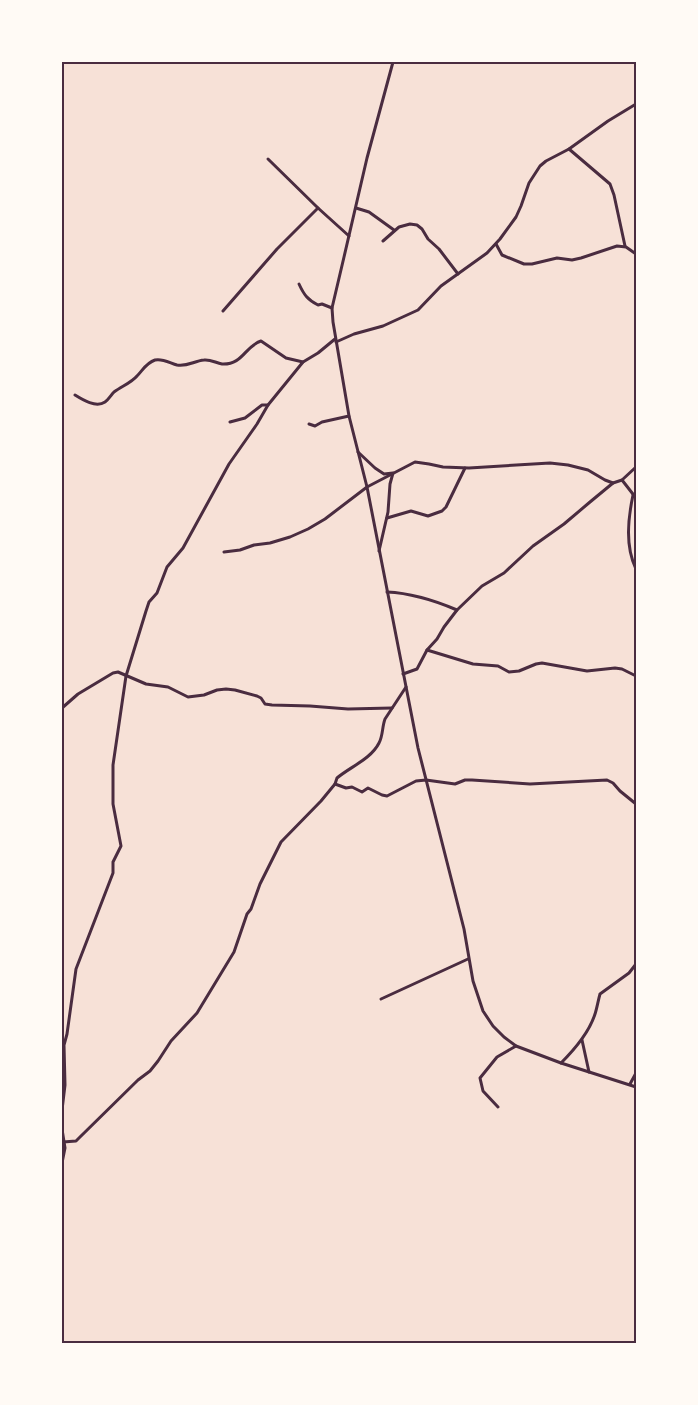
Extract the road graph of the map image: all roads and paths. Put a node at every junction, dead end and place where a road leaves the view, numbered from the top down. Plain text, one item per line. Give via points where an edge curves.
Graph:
1 (393, 62) edge
2 (636, 104) edge
3 (569, 149) junction
4 (268, 159) dead end
5 (356, 207) junction
6 (318, 208) junction
7 (394, 230) junction
8 (349, 236) junction
9 (384, 241) dead end
10 (496, 244) junction
11 (626, 247) junction
12 (636, 254) edge
13 (458, 274) junction
14 (299, 284) dead end
15 (332, 308) junction
16 (223, 311) dead end
17 (336, 340) junction
18 (303, 362) junction
19 (75, 396) dead end
20 (268, 405) junction
21 (349, 416) junction
22 (230, 422) dead end
23 (309, 424) dead end
24 (358, 452) junction
25 (636, 467) edge
26 (465, 468) junction
27 (393, 473) junction
28 (622, 480) junction
29 (613, 483) junction
30 (367, 487) junction
31 (635, 496) edge
32 (387, 519) junction
33 (224, 552) dead end
34 (379, 552) junction
35 (636, 569) edge
36 (387, 592) junction
37 (457, 610) junction
38 (428, 651) junction
39 (403, 674) junction
40 (126, 676) junction
41 (636, 676) edge
42 (406, 687) junction
43 (62, 708) edge
44 (392, 708) junction
45 (426, 780) junction
46 (335, 784) junction
47 (636, 804) edge
48 (468, 959) junction
49 (636, 964) edge
50 (381, 999) dead end
51 (582, 1040) junction
52 (516, 1046) junction
53 (561, 1063) junction
54 (589, 1072) junction
55 (636, 1073) edge
56 (629, 1085) junction
57 (636, 1087) edge
58 (498, 1107) dead end
59 (62, 1110) edge
60 (62, 1129) edge
61 (63, 1142) junction
62 (62, 1163) edge

1 - 5 street
2 - 3 street
3 - 10 street via 535,172 516,218
3 - 11 street via 610,184
4 - 6 street
5 - 7 street
5 - 8 street
6 - 8 street
6 - 16 street
7 - 9 street
7 - 13 street via 417,225
8 - 15 street
10 - 11 street via 502,255 524,264 557,258 572,260 617,246
10 - 13 street
11 - 12 street
13 - 17 street via 418,310 383,326
14 - 15 street via 310,301
15 - 17 street
17 - 18 street
17 - 21 street
18 - 19 street via 286,358 261,341 242,357 222,364 205,360 179,366 155,360 100,404
18 - 20 street
20 - 22 street
20 - 40 street via 229,464 183,548 167,567 141,622
21 - 23 street via 315,426
21 - 24 street
24 - 27 street via 384,474
24 - 30 street
25 - 28 street
26 - 27 street via 415,462
26 - 29 street via 550,463 588,470
26 - 32 street via 442,511 425,516 407,511
27 - 30 street
27 - 32 street
28 - 29 street
28 - 31 street
29 - 37 street
30 - 33 street via 325,519 290,537
30 - 34 street
31 - 35 street via 630,507 628,547
32 - 34 street
34 - 36 street
36 - 37 street via 438,602
36 - 39 street
37 - 38 street
38 - 39 street via 417,669
38 - 41 street via 473,664 498,666 509,672 542,663 587,671 615,668
39 - 42 street
40 - 43 street via 113,673
40 - 44 street via 168,687 188,697 226,689 257,696 272,705
40 - 59 street via 113,765 113,804 121,846 76,969 64,1045
42 - 44 street
42 - 45 street
44 - 46 street via 374,752 339,775
45 - 46 street via 413,782 387,796 368,788 362,792
45 - 47 street via 449,784 465,780 530,784 607,780
45 - 48 street
46 - 61 street via 281,842 234,952 197,1013 150,1071 80,1137
48 - 50 street
48 - 52 street via 483,1011 493,1026
49 - 51 street via 600,994 596,1014
51 - 53 street
51 - 54 street
52 - 53 street
52 - 58 street via 497,1057 480,1078 483,1091
53 - 54 street
54 - 56 street
55 - 56 street
56 - 57 street
60 - 61 street
61 - 62 street

